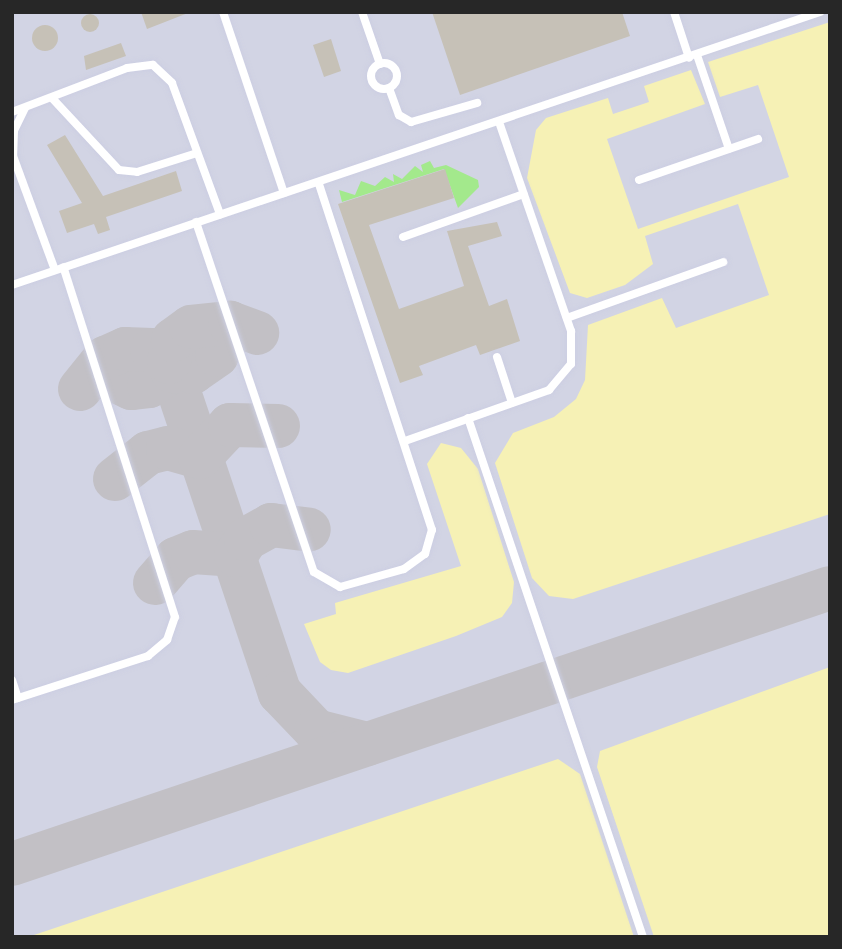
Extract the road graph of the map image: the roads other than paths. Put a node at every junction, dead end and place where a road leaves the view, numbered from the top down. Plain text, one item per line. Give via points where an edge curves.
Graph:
1 (223, 12) edge
2 (362, 12) edge
3 (674, 12) edge
4 (820, 12) edge
5 (693, 56) junction
6 (380, 64) junction
7 (389, 88) junction
8 (52, 98) junction
9 (477, 103) dead end
10 (25, 108) junction
11 (12, 112) edge
12 (499, 122) junction
13 (758, 139) dead end
14 (729, 149) junction
15 (197, 152) junction
16 (639, 180) dead end
17 (318, 182) junction
18 (284, 194) junction
19 (524, 194) junction
20 (220, 214) junction
21 (196, 222) junction
22 (403, 237) dead end
23 (723, 262) dead end
24 (59, 269) junction
25 (12, 285) edge
26 (567, 318) junction
27 (497, 357) dead end
28 (512, 403) junction
29 (468, 418) junction
30 (405, 441) junction
31 (12, 680) edge
32 (15, 699) edge
33 (643, 937) edge

1 - 18 lane
2 - 6 lane
3 - 5 lane
4 - 5 lane
5 - 12 lane
5 - 14 lane
6 - 7 lane via 397,73
6 - 7 lane via 373,82
7 - 9 lane via 399,115 411,122
8 - 10 lane
8 - 15 lane via 119,170 137,172
8 - 15 lane via 127,68 153,65 172,83
10 - 11 lane
10 - 24 lane via 14,131 13,156
12 - 17 lane
12 - 19 lane
13 - 14 lane
14 - 16 lane
15 - 20 lane
17 - 18 lane
17 - 30 lane
18 - 20 lane
19 - 22 lane
19 - 26 lane
20 - 21 lane
21 - 24 lane
21 - 30 lane via 310,562 330,586 404,569 425,554 432,530
23 - 26 lane
24 - 25 lane
24 - 32 lane via 176,617 166,640 148,656
26 - 28 lane via 574,354 566,374 549,390
27 - 28 lane
28 - 29 lane
29 - 30 lane
29 - 33 lane
31 - 32 lane

